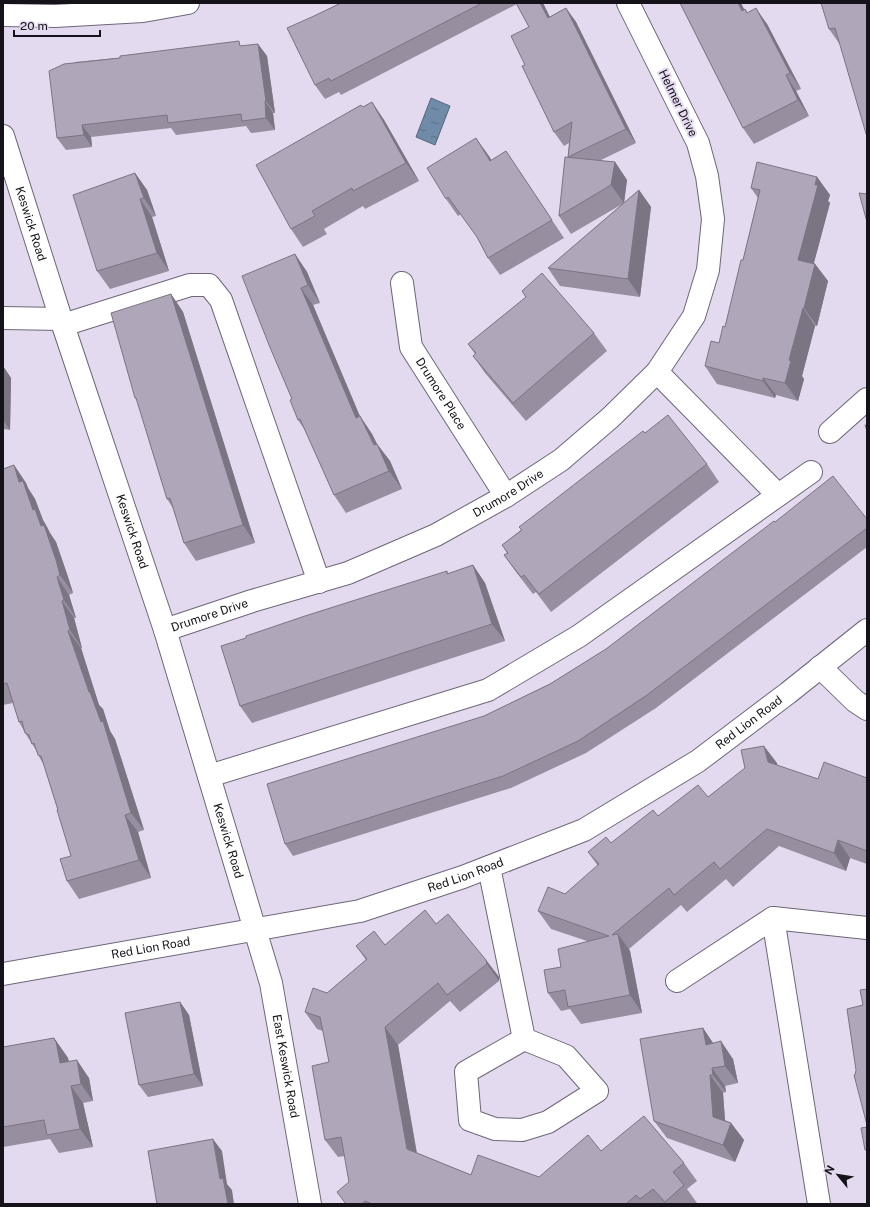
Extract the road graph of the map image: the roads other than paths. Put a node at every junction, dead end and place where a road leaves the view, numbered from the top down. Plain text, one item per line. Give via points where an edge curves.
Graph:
1 (188, 3) edge
2 (628, 3) edge
3 (3, 15) edge
4 (3, 136) edge
5 (712, 207) joint
6 (402, 283) dead end
7 (3, 318) edge
8 (62, 322) junction
9 (657, 372) junction
10 (867, 399) edge
11 (830, 432) dead end
12 (811, 472) dead end
13 (778, 495) junction
14 (506, 496) junction
15 (319, 582) junction
16 (165, 630) junction
17 (867, 630) edge
18 (820, 667) junction
19 (867, 709) edge
20 (209, 776) junction
21 (489, 867) junction
22 (773, 918) junction
23 (867, 928) edge
24 (255, 929) junction
25 (3, 974) edge
26 (677, 981) dead end
27 (524, 1039) junction
28 (310, 1204) edge
29 (819, 1204) edge

1 - 3 street via 143,11 55,16
2 - 5 street, Helmer Drive via 698,143
4 - 8 street, Keswick Road
5 - 9 street, Drumore Drive via 708,270 694,316
6 - 14 street, Drumore Place via 411,347
7 - 8 street
8 - 15 street via 190,285 209,285 221,300
8 - 16 street, Keswick Road
9 - 13 street
9 - 14 street, Drumore Drive via 610,418 561,460
10 - 11 street
12 - 13 street
13 - 20 street via 579,636 488,690
14 - 15 street, Drumore Drive via 436,535 348,573
15 - 16 street, Drumore Drive
16 - 20 street, Keswick Road
17 - 18 street, Red Lion Road
18 - 19 street via 855,701
18 - 21 street, Red Lion Road via 698,762 584,830
20 - 24 street, Keswick Road
21 - 24 street, Red Lion Road via 360,911
21 - 27 street
22 - 23 street
22 - 26 street
22 - 29 street
24 - 25 street, Red Lion Road
24 - 28 street, East Keswick Road via 271,982
27 - 27 street via 466,1072 470,1120 495,1129 522,1130 548,1122 597,1091 566,1056

